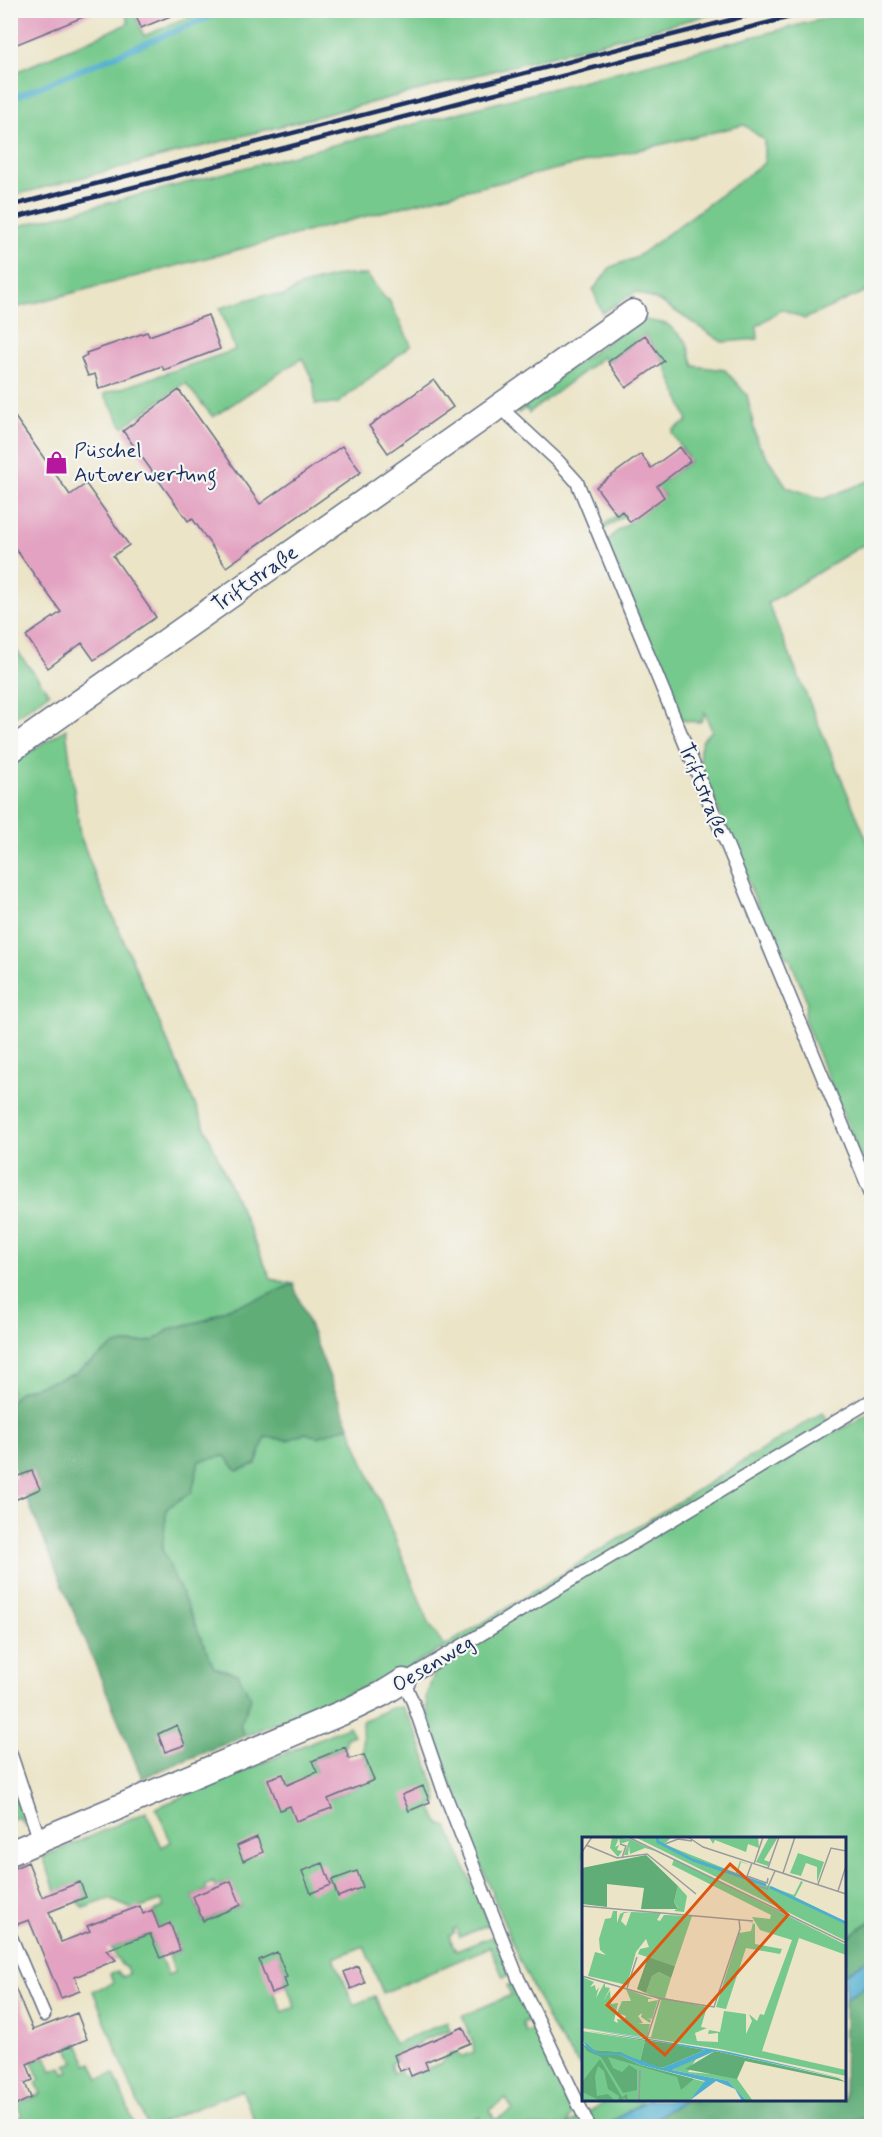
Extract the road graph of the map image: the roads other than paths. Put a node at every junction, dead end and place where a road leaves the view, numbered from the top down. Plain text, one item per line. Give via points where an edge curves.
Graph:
1 (633, 312) dead end
2 (500, 407) junction
3 (10, 751) edge
4 (872, 1196) edge
5 (872, 1400) edge
6 (403, 1681) junction
7 (10, 1752) edge
8 (40, 1841) junction
9 (10, 1853) edge
10 (10, 1935) edge
11 (44, 2015) dead end
12 (589, 2127) edge

1 - 2 street, Triftstraße
2 - 3 street, Triftstraße
2 - 4 lane, Triftstraße via 577,482
5 - 6 lane, Oesenweg
6 - 8 street, Oesenweg via 351,1709
6 - 12 lane via 518,1978
7 - 8 lane
8 - 9 street, Oesenweg
10 - 11 lane

